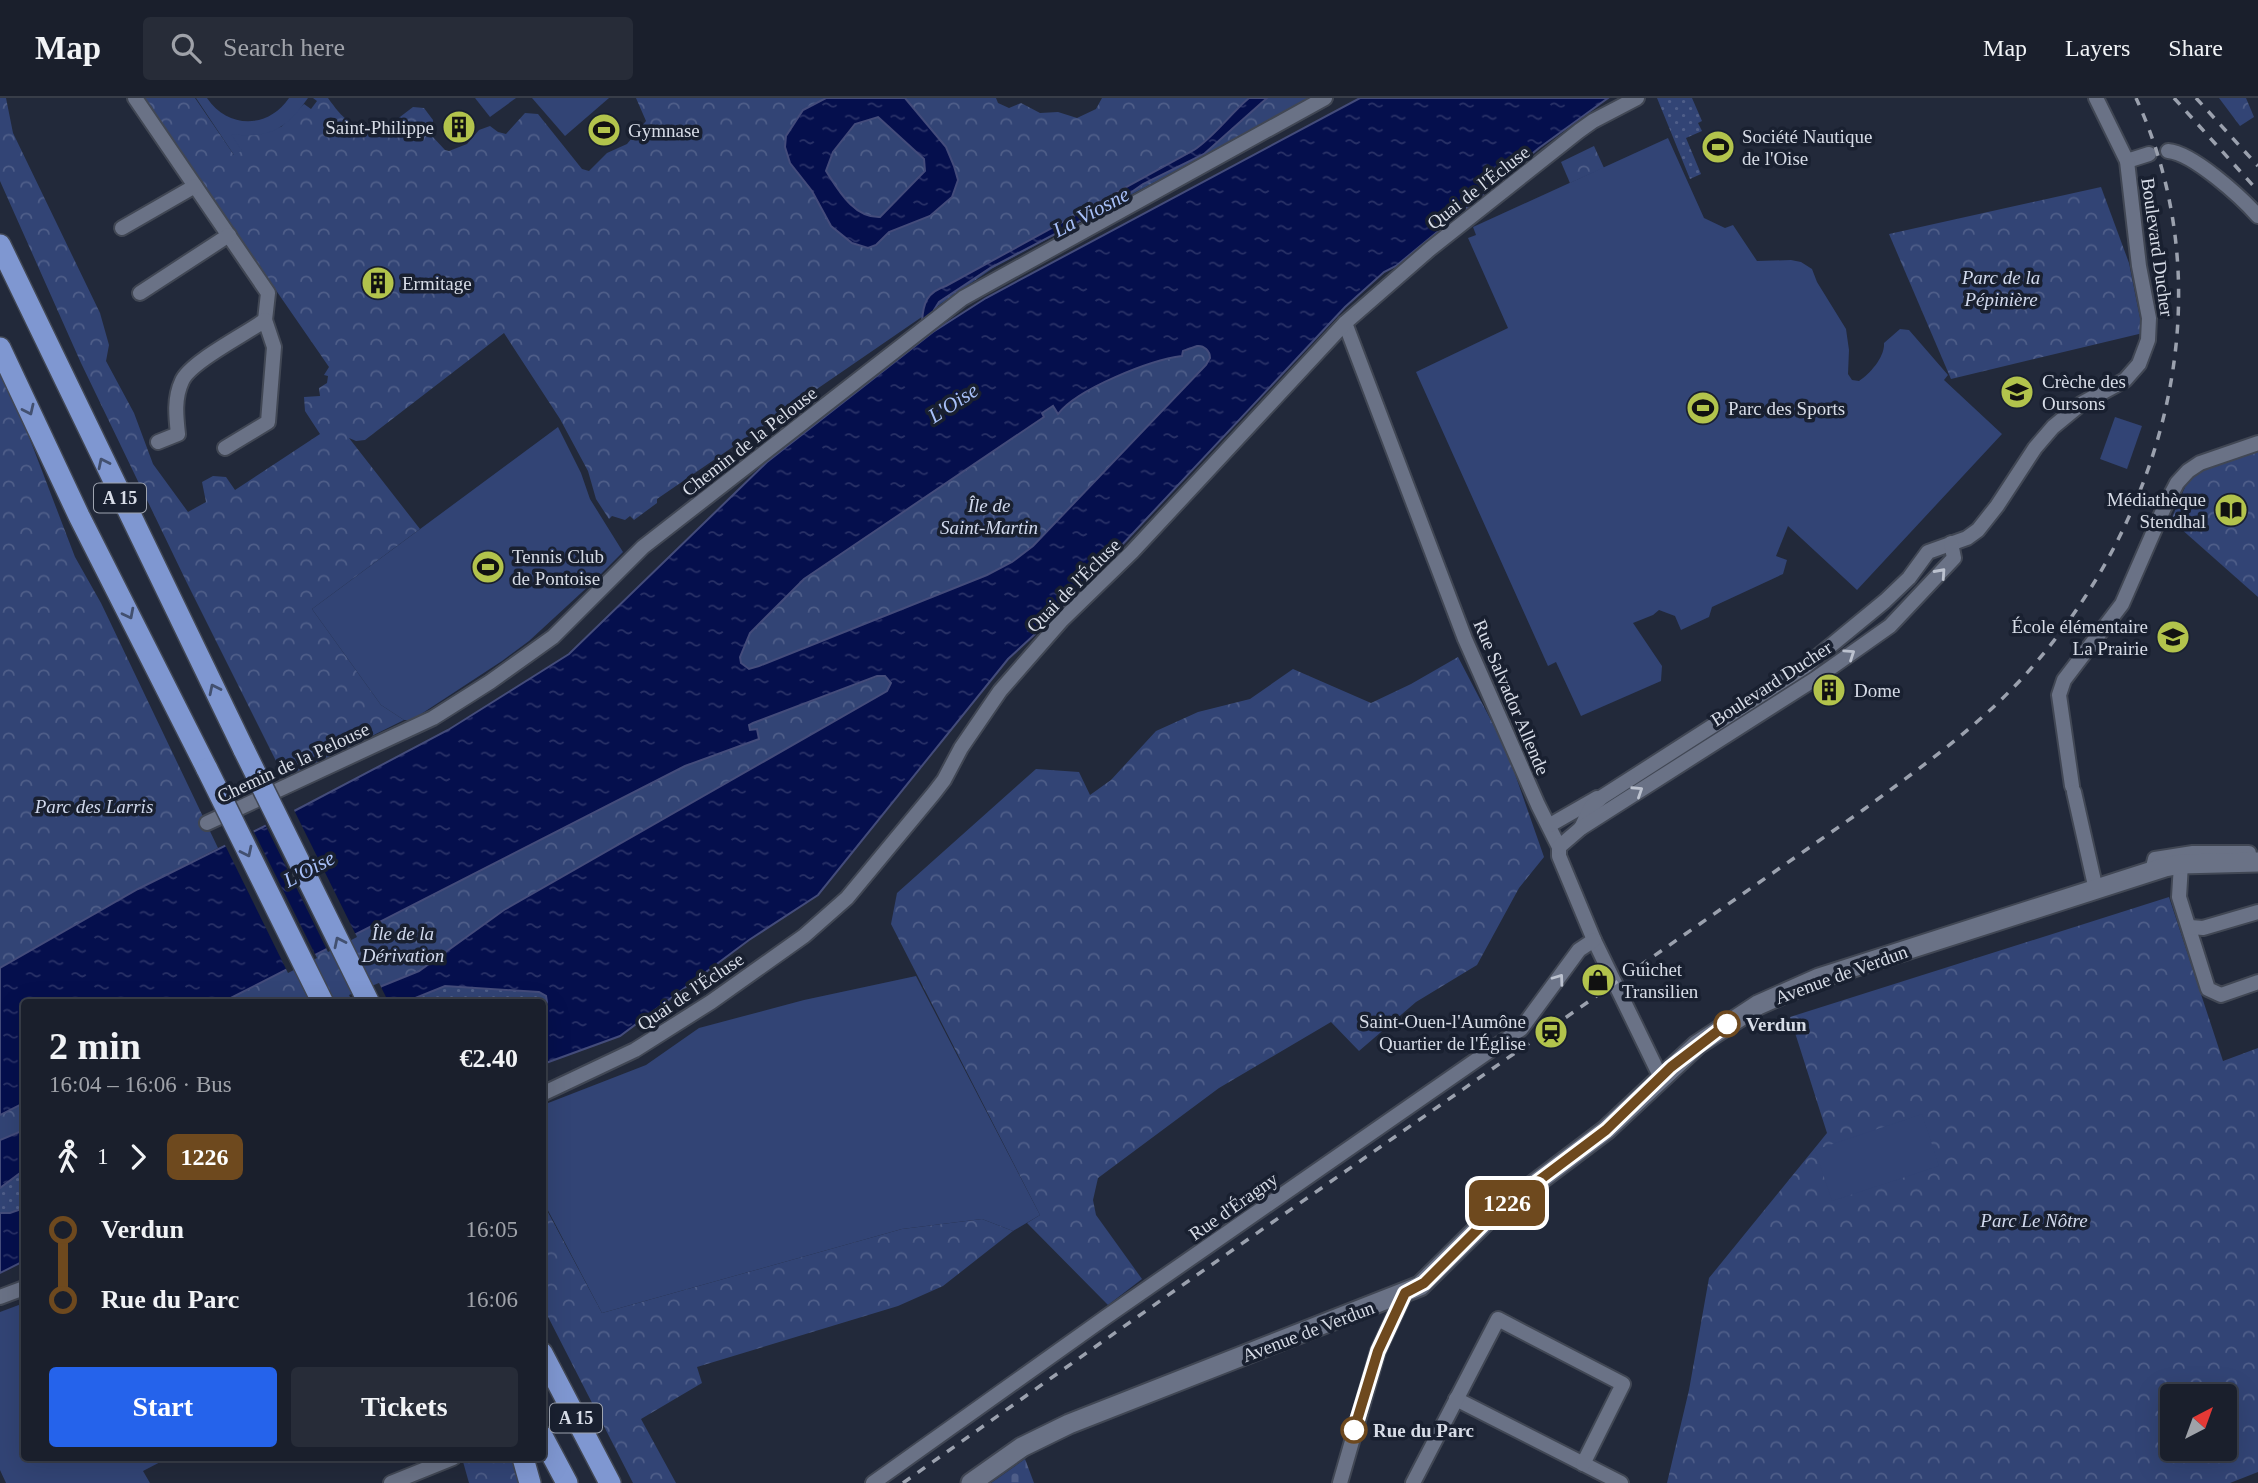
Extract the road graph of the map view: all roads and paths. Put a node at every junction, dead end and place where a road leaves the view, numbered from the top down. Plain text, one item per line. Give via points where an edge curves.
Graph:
1 (135, 98) edge
2 (1325, 98) edge
3 (1637, 98) edge
4 (2096, 98) edge
5 (2168, 151) dead end
6 (2148, 154) dead end
7 (2127, 161) junction
8 (195, 186) junction
9 (2258, 216) edge
10 (121, 228) dead end
11 (229, 235) junction
12 (0, 244) edge
13 (140, 293) dead end
14 (265, 320) junction
15 (1345, 323) junction
16 (0, 348) edge
17 (158, 442) dead end
18 (2258, 443) edge
19 (225, 448) dead end
20 (1951, 543) junction
21 (1903, 583) junction
22 (1917, 598) junction
23 (1602, 797) junction
24 (206, 823) dead end
25 (1550, 825) junction
26 (1581, 828) junction
27 (1559, 846) junction
28 (2258, 853) edge
29 (2258, 862) edge
30 (2180, 864) junction
31 (2152, 871) junction
32 (2096, 890) junction
33 (2258, 912) edge
34 (2190, 927) junction
35 (1594, 940) junction
36 (2258, 982) edge
37 (321, 999) edge
38 (367, 999) edge
39 (1661, 1078) junction
40 (546, 1092) edge
41 (21, 1288) edge
42 (1405, 1293) junction
43 (0, 1297) edge
44 (546, 1361) edge
45 (1456, 1399) junction
46 (546, 1444) edge
47 (446, 1461) edge
48 (524, 1461) edge
49 (1583, 1464) junction
50 (391, 1483) edge
51 (530, 1483) edge
52 (567, 1483) edge
53 (610, 1483) edge
54 (873, 1483) edge
55 (971, 1483) edge
56 (1340, 1483) edge
57 (1413, 1483) edge
58 (1621, 1483) edge

1 - 8 street
2 - 24 street, Chemin de la Pelouse via 963,298 643,547 553,637 490,682 433,718
3 - 15 street, Quai de l'Écluse via 1578,131
4 - 7 street, Boulevard Ducher
5 - 9 street via 2197,162
6 - 7 street
7 - 20 street, Boulevard Ducher via 2149,318 2148,340 2139,363 2125,380 2066,414 2035,448 1978,530
8 - 10 street
8 - 11 street
11 - 13 street
11 - 14 street via 268,293
38 -> 12 highway, A 15, bridge
14 - 17 street via 199,362 182,379 175,404 178,434
14 - 19 street via 274,347 268,422
15 - 25 street, Rue Salvador Allende via 1465,639
15 - 40 street, Quai de l'Écluse via 1000,691 944,780 830,915 711,1002 635,1050
16 -> 37 highway, A 15, bridge
18 - 32 street via 2200,463 2177,483 2122,604 2064,680 2059,695 2073,789
20 - 21 street, Boulevard Ducher via 1928,552
22 -> 20 street, Boulevard Ducher via 1954,558
21 - 22 street
21 - 23 street, Boulevard Ducher via 1806,666
26 -> 22 street, Boulevard Ducher via 1815,679 1890,626
23 - 25 street, Boulevard Ducher
23 - 26 street, Boulevard Ducher
25 - 27 street, Rue Salvador Allende
26 - 27 street, Boulevard Ducher
27 - 35 street, Rue Salvador Allende
28 - 31 street via 2169,855 2155,859
29 - 30 main road, Avenue de Verdun
30 - 31 main road, Avenue de Verdun
30 - 34 street via 2179,897
31 - 32 main road, Avenue de Verdun
32 - 39 main road, Avenue de Verdun via 1781,993 1717,1030
33 - 34 street via 2203,928
34 - 36 street via 2208,989 2221,995
35 - 39 street, Rue Salvador Allende
54 -> 35 street, Rue d'Éragny via 1509,1038 1528,1022 1579,950
39 - 42 main road, Avenue de Verdun via 1606,1130 1488,1219 1424,1283
41 - 43 street
42 - 55 main road, Avenue de Verdun via 1069,1424 1022,1447
42 - 56 street via 1378,1351
44 - 53 highway, A 15
45 - 49 street
45 - 49 street via 1499,1319 1623,1384
45 - 57 street
46 - 52 highway, A 15
47 - 50 street
48 - 51 highway
49 - 58 street

